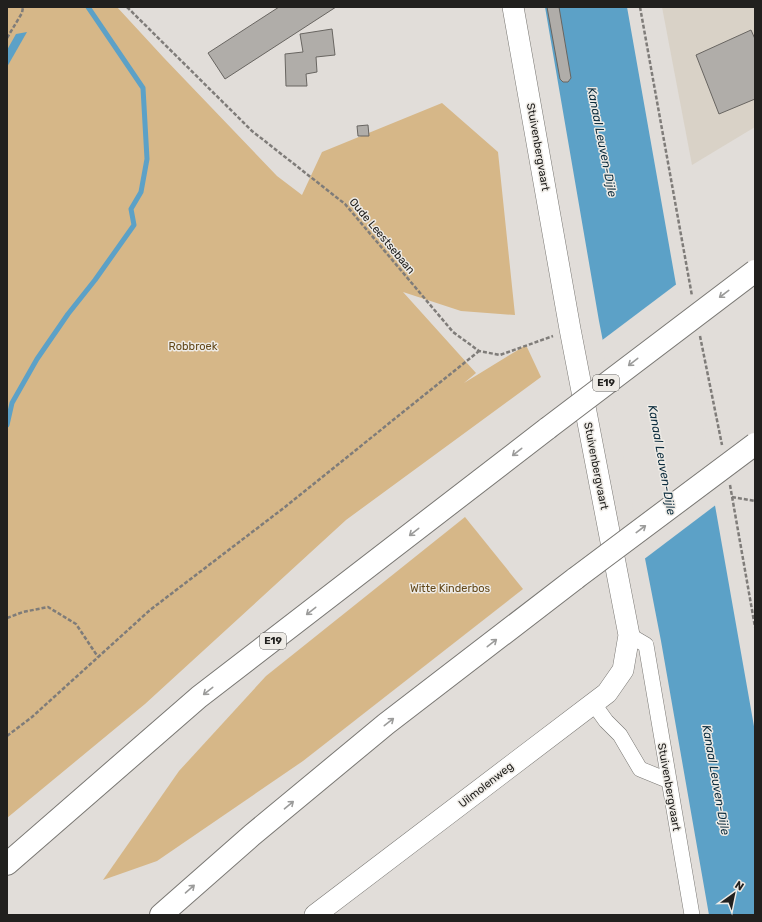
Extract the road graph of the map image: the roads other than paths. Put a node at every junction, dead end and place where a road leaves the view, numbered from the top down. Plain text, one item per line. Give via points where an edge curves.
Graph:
1 (513, 7) edge
2 (755, 271) edge
3 (755, 444) edge
4 (629, 635) junction
5 (593, 703) junction
6 (667, 780) junction
7 (7, 864) edge
8 (161, 915) edge
9 (316, 915) edge
10 (692, 915) edge

1 - 4 main road, Stuivenbergvaart via 570,330
2 -> 7 highway, E19, bridge via 199,698
8 -> 3 highway, bridge via 252,835 386,724
4 - 5 main road, Uilmolenweg via 622,670 607,693
4 - 6 street, Stuivenbergvaart via 646,645
5 - 6 street via 620,735 640,769
5 - 9 main road, Uilmolenweg
6 - 10 street, Stuivenbergvaart

